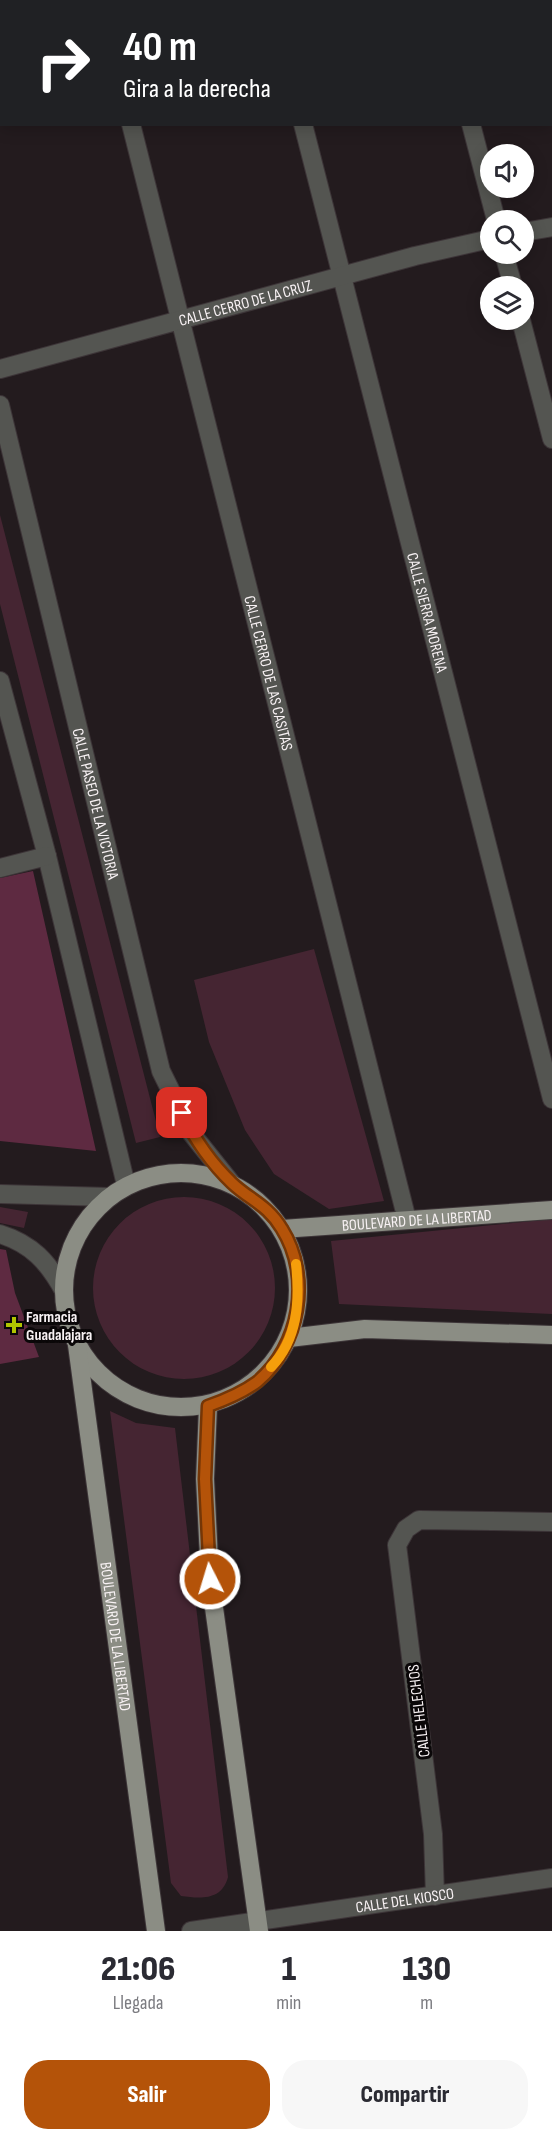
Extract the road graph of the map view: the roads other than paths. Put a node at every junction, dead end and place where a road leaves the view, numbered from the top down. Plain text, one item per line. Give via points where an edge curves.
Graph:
1 (132, 126) edge
2 (304, 126) edge
3 (472, 126) edge
4 (493, 210) edge
5 (552, 227) edge
6 (534, 230) edge
7 (480, 241) edge
8 (341, 276) junction
9 (180, 320) junction
10 (524, 330) edge
11 (0, 369) edge
12 (0, 405) edge
13 (552, 439) edge
14 (0, 681) edge
15 (47, 856) junction
16 (0, 868) edge
17 (552, 1099) edge
18 (232, 1184) junction
19 (126, 1185) junction
20 (0, 1194) edge
21 (109, 1197) junction
22 (552, 1210) edge
23 (407, 1220) junction
24 (282, 1229) junction
25 (0, 1234) edge
26 (64, 1291) junction
27 (552, 1335) edge
28 (290, 1338) junction
29 (76, 1343) junction
30 (208, 1406) junction
31 (552, 1522) edge
32 (552, 1878) edge
33 (435, 1896) junction
34 (258, 1925) edge
35 (156, 1931) edge
36 (191, 1931) edge

1 - 9 street, CALLE CERRO DE LAS CASITAS
2 - 8 street, CALLE SIERRA MORENA
3 - 4 street
5 - 6 street
7 - 8 street, CALLE CERRO DE LA CRUZ
8 - 9 street, CALLE CERRO DE LA CRUZ
8 - 17 street, CALLE SIERRA MORENA
9 - 11 street, CALLE CERRO DE LA CRUZ
9 - 23 street, CALLE CERRO DE LAS CASITAS
10 - 13 street
12 - 18 street, CALLE PASEO DE LA VICTORIA via 161,1071 192,1134
14 - 15 street
15 - 16 street
15 - 19 street
18 - 19 main road via 207,1175 180,1172 153,1175
18 - 24 main road via 261,1203
19 - 21 main road
20 - 21 street
21 - 26 main road via 76,1238 66,1264
22 - 23 main road, BOULEVARD DE LA LIBERTAD
23 - 24 main road, BOULEVARD DE LA LIBERTAD
24 - 28 main road via 296,1264 299,1302
25 - 26 street via 36,1252 51,1267
26 - 29 main road
27 - 28 main road via 365,1329
28 - 30 main road via 276,1362 256,1382
29 - 30 main road via 99,1374 131,1397 169,1408
29 - 35 main road, BOULEVARD DE LA LIBERTAD
30 - 34 main road via 205,1479 210,1579
31 - 33 street, CALLE HELECHOS via 419,1520 406,1529 398,1545 433,1834
32 - 33 street, CALLE DEL KIOSCO
33 - 34 street, CALLE DEL KIOSCO
34 - 36 street, CALLE DEL KIOSCO

